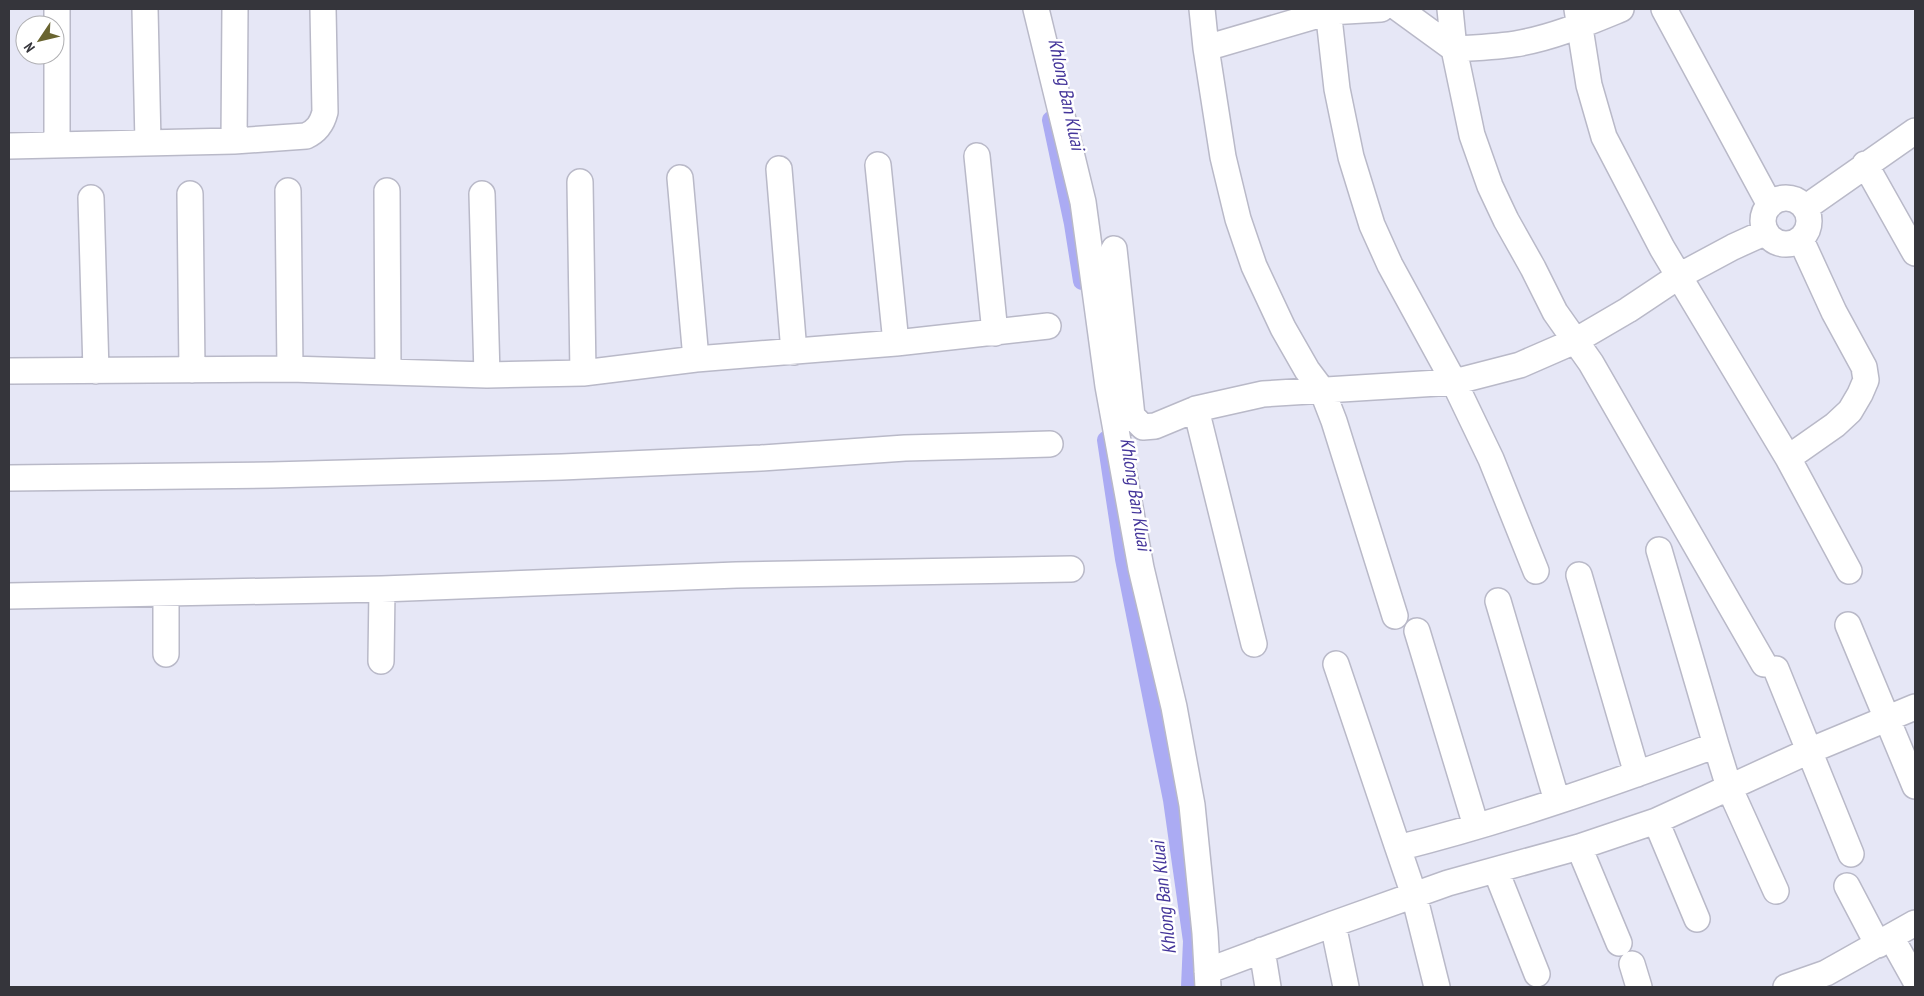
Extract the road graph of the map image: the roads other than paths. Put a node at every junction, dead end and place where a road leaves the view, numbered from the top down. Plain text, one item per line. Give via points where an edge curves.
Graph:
1 (56, 9) edge
2 (145, 9) edge
3 (235, 9) edge
4 (323, 9) edge
5 (1036, 9) edge
6 (1202, 9) edge
7 (1381, 9) edge
8 (1399, 9) edge
9 (1450, 9) edge
10 (1621, 9) edge
11 (1664, 9) edge
12 (1328, 10) edge
13 (1578, 17) edge
14 (1206, 48) junction
15 (1454, 49) junction
16 (1915, 131) edge
17 (234, 141) junction
18 (148, 143) junction
19 (57, 145) junction
20 (9, 146) edge
21 (977, 156) dead end
22 (1865, 164) junction
23 (878, 165) dead end
24 (779, 170) dead end
25 (680, 178) dead end
26 (580, 182) dead end
27 (288, 191) dead end
28 (387, 191) dead end
29 (190, 194) dead end
30 (482, 194) dead end
31 (91, 198) dead end
32 (1770, 204) junction
33 (1805, 208) junction
34 (1766, 232) junction
35 (1801, 240) junction
36 (1114, 249) dead end
37 (1915, 253) edge
38 (1679, 276) junction
39 (1048, 326) dead end
40 (995, 333) junction
41 (1575, 341) junction
42 (896, 343) junction
43 (794, 352) junction
44 (696, 359) junction
45 (290, 369) junction
46 (192, 370) junction
47 (9, 371) edge
48 (96, 371) junction
49 (388, 372) junction
50 (583, 373) junction
51 (487, 375) junction
52 (1454, 382) junction
53 (1322, 390) junction
54 (1196, 409) junction
55 (1050, 444) dead end
56 (1788, 458) junction
57 (9, 478) edge
58 (1659, 550) dead end
59 (1071, 569) dead end
60 (1849, 570) dead end
61 (1536, 571) dead end
62 (1579, 575) dead end
63 (382, 589) junction
64 (166, 593) junction
65 (9, 596) edge
66 (1498, 601) dead end
67 (1395, 616) dead end
68 (1848, 626) dead end
69 (1417, 631) dead end
70 (1254, 644) dead end
71 (166, 654) dead end
72 (382, 661) dead end
73 (1336, 664) dead end
74 (1915, 707) edge
75 (1887, 719) junction
76 (1716, 745) junction
77 (1809, 751) junction
78 (1637, 774) junction
79 (1915, 786) edge
80 (1729, 787) junction
81 (1557, 801) junction
82 (1656, 820) junction
83 (1476, 826) junction
84 (1579, 847) junction
85 (1398, 848) junction
86 (1851, 854) dead end
87 (1496, 871) junction
88 (1847, 886) dead end
89 (1776, 891) dead end
90 (1414, 895) junction
91 (1697, 918) dead end
92 (1915, 923) edge
93 (1333, 924) junction
94 (1884, 941) junction
95 (1618, 943) dead end
96 (1262, 950) junction
97 (1537, 974) dead end
98 (1208, 979) edge
99 (1915, 980) edge
100 (1268, 987) edge
101 (1346, 987) edge
102 (1437, 987) edge
103 (1786, 987) edge

1 - 19 street
2 - 18 street
3 - 17 street
4 - 17 street via 323,122 306,136
5 - 98 street via 1082,202 1108,386 1141,568 1174,707 1192,805
6 - 14 street
7 - 12 street
8 - 15 street
9 - 15 street
10 - 13 street
11 - 32 street
12 - 14 street
12 - 52 street via 1337,88 1351,157 1372,225 1390,265
13 - 15 street via 1516,44
13 - 38 street via 1589,85 1604,137
14 - 53 street via 1223,157 1238,219 1254,266 1283,328
15 - 41 street via 1472,135 1490,186 1556,312
16 - 22 street
17 - 18 street
18 - 19 street
19 - 20 street
21 - 40 street
22 - 33 street
22 - 37 street
23 - 42 street
24 - 43 street
25 - 44 street
26 - 50 street
27 - 45 street
28 - 49 street
29 - 46 street
30 - 51 street
31 - 48 street
32 - 33 street via 1792,199
32 - 34 street via 1764,218
33 - 35 street via 1809,224
34 - 35 street via 1771,239 1786,244
34 - 38 street
35 - 56 street via 1864,367 1866,380 1845,416
36 - 54 street via 1132,416 1142,427 1155,426
38 - 41 street
38 - 56 street
39 - 40 street
40 - 42 street
41 - 52 street via 1520,365
41 - 77 street via 1770,667
42 - 43 street
43 - 44 street
44 - 50 street
45 - 46 street
45 - 49 street
46 - 48 street
47 - 48 street
49 - 51 street
50 - 51 street
52 - 53 street
52 - 61 street via 1491,459
53 - 54 street via 1263,394
53 - 67 street
54 - 70 street
55 - 57 street via 905,448 562,467
56 - 60 street
58 - 76 street
59 - 63 street via 736,575
62 - 78 street
63 - 64 street
63 - 72 street
64 - 65 street
64 - 71 street
66 - 81 street
68 - 75 street
69 - 83 street
73 - 85 street
74 - 75 street
75 - 77 street
75 - 79 street
76 - 78 street
76 - 80 street
77 - 80 street
77 - 86 street
78 - 81 street
80 - 82 street
80 - 89 street
81 - 83 street
82 - 84 street
82 - 91 street
83 - 85 street
84 - 87 street
84 - 95 street
85 - 90 street
87 - 90 street
87 - 97 street
88 - 94 street
90 - 93 street
90 - 102 street
92 - 94 street
93 - 96 street
93 - 101 street
94 - 99 street
94 - 103 street via 1826,973
96 - 98 street
96 - 100 street

